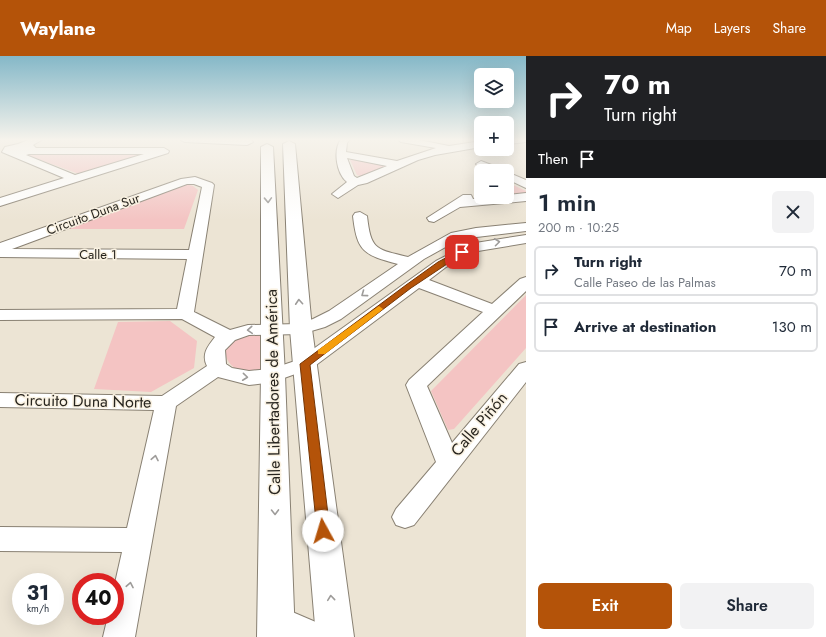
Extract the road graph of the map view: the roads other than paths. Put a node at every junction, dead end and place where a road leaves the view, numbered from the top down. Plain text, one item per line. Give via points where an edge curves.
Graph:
1 (49, 166) edge
2 (116, 166) edge
3 (269, 166) edge
4 (272, 166) edge
5 (345, 166) edge
6 (397, 166) edge
7 (210, 172) dead end
8 (75, 179) junction
9 (514, 179) edge
10 (185, 181) junction
11 (355, 182) junction
12 (526, 185) edge
13 (474, 193) edge
14 (338, 194) dead end
15 (522, 201) edge
16 (0, 202) edge
17 (457, 204) junction
18 (360, 216) dead end
19 (434, 218) dead end
20 (526, 227) edge
21 (526, 239) edge
22 (0, 248) edge
23 (0, 253) edge
24 (195, 255) junction
25 (414, 259) junction
26 (441, 264) junction
27 (387, 278) junction
28 (416, 281) junction
29 (526, 282) edge
30 (498, 309) junction
31 (184, 314) junction
32 (0, 315) edge
33 (272, 329) junction
34 (301, 329) junction
35 (228, 336) junction
36 (305, 364) junction
37 (218, 368) junction
38 (526, 368) edge
39 (273, 375) junction
40 (0, 400) edge
41 (166, 402) junction
42 (448, 462) junction
43 (405, 517) dead end
44 (0, 539) edge
45 (139, 540) junction
46 (276, 629) edge
47 (119, 637) edge
48 (314, 637) edge
49 (335, 637) edge

1 - 8 street
2 - 8 street
3 -> 33 street, Calle Libertadores de América
34 -> 4 street, Calle Libertadores de América
5 - 11 street via 348,178
6 - 11 street via 364,181
7 - 10 street, Circuito Duna Sur
8 - 16 street
9 - 12 street
10 - 22 street, Circuito Duna Sur
10 - 24 street, Circuito Duna Sur via 195,180 208,185
11 - 14 street
13 - 17 street
15 - 17 street
17 - 19 street
18 - 25 street via 364,241 368,246 380,253
20 - 25 street via 456,236
26 -> 21 street via 474,247
23 - 24 street, Calle 1
24 - 31 street, Circuito Duna Sur
25 - 26 street
25 - 27 street
26 - 28 street
27 - 28 street
27 -> 34 street via 335,315 319,324
28 - 30 street
28 - 36 street
29 - 30 street
30 - 42 street via 416,385
31 - 32 street
31 - 35 street
33 - 34 street
33 -> 35 street via 238,332
33 - 39 street, Calle Libertadores de América
34 - 36 street, Calle Libertadores de América
35 - 37 street via 215,350
36 - 39 street
49 -> 36 street, Calle Libertadores de América
37 -> 39 street via 226,373 249,378
37 - 41 street, Circuito Duna Norte
38 - 42 street, Calle Piñón
39 -> 46 street, Calle Libertadores de América
40 - 41 street, Circuito Duna Norte
45 -> 41 street, Circuito Duna Norte
42 - 43 street, Calle Piñón
44 - 45 street
47 -> 45 street, Circuito Duna Norte
46 - 48 street

